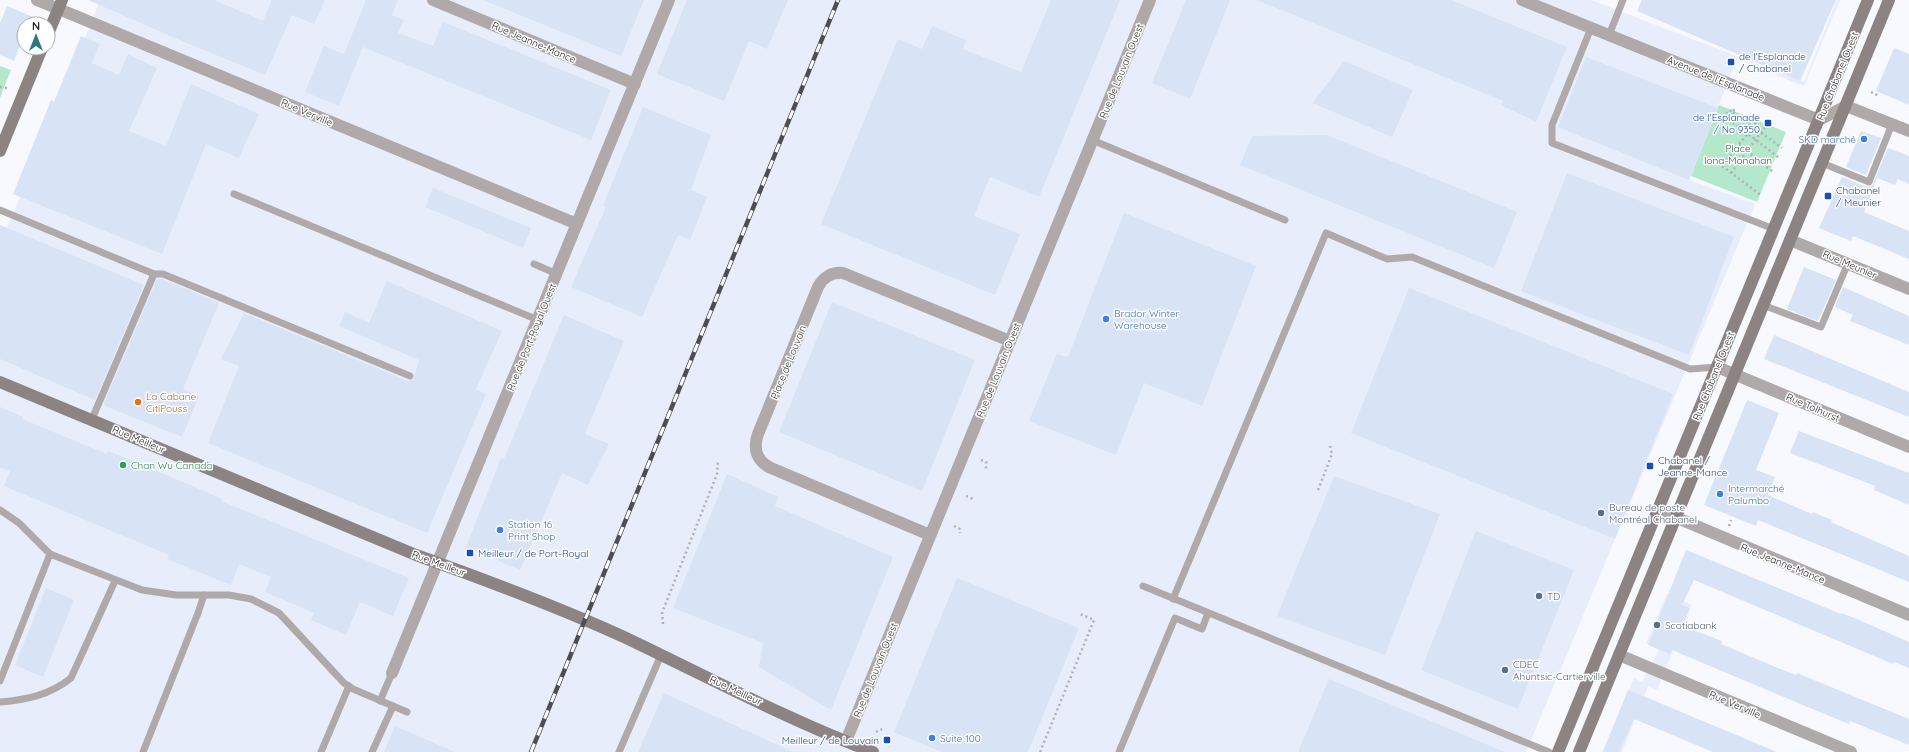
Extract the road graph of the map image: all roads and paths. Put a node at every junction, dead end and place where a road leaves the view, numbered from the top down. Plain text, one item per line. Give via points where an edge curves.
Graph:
1 (36, 0) edge
2 (433, 0) edge
3 (669, 0) edge
4 (1150, 0) edge
5 (1522, 0) edge
6 (1624, 0) edge
7 (1868, 0) edge
8 (1889, 0) edge
9 (60, 4) edge
10 (55, 16) edge
11 (1591, 28) junction
12 (1609, 35) junction
13 (39, 56) edge
14 (635, 84) junction
15 (0, 87) edge
16 (7, 88) dead end
17 (1871, 92) dead end
18 (1879, 96) dead end
19 (1846, 106) junction
20 (1759, 119) dead end
21 (1819, 120) junction
22 (1768, 123) dead end
23 (1892, 124) junction
24 (1754, 127) junction
25 (1909, 131) edge
26 (1762, 133) junction
27 (1748, 134) junction
28 (1092, 140) junction
29 (1756, 140) junction
30 (1739, 145) junction
31 (1, 148) edge
32 (1782, 148) dead end
33 (1747, 152) junction
34 (1778, 157) dead end
35 (1822, 163) junction
36 (1772, 171) dead end
37 (1731, 173) junction
38 (234, 194) dead end
39 (1762, 196) dead end
40 (0, 210) edge
41 (1285, 220) dead end
42 (577, 224) junction
43 (1774, 229) junction
44 (1790, 240) junction
45 (1848, 263) junction
46 (534, 264) dead end
47 (154, 274) junction
48 (557, 274) junction
49 (1909, 289) edge
50 (1763, 305) junction
51 (538, 320) junction
52 (1010, 341) junction
53 (1717, 368) junction
54 (1735, 375) junction
55 (410, 376) dead end
56 (0, 382) edge
57 (92, 419) junction
58 (1330, 446) dead end
59 (1909, 447) edge
60 (718, 460) dead end
61 (981, 460) dead end
62 (986, 470) dead end
63 (1318, 490) dead end
64 (966, 496) dead end
65 (973, 499) dead end
66 (0, 510) edge
67 (1658, 510) junction
68 (1676, 518) junction
69 (1731, 520) dead end
70 (954, 526) dead end
71 (1729, 526) dead end
72 (960, 533) dead end
73 (930, 535) junction
74 (50, 554) junction
75 (438, 562) junction
76 (115, 581) junction
77 (1143, 586) dead end
78 (204, 595) junction
79 (1173, 599) junction
80 (1078, 613) dead end
81 (1208, 613) junction
82 (1909, 615) edge
83 (663, 624) dead end
84 (661, 655) junction
85 (1619, 655) junction
86 (392, 674) joint
87 (0, 681) edge
88 (349, 686) junction
89 (380, 701) junction
90 (0, 702) edge
91 (392, 706) junction
92 (407, 712) dead end
93 (882, 729) dead end
94 (876, 732) dead end
95 (846, 741) junction
96 (143, 752) edge
97 (321, 752) edge
98 (372, 752) edge
99 (619, 752) edge
100 (873, 752) edge
101 (1040, 752) edge
102 (1119, 752) edge
103 (1549, 752) edge
104 (1558, 752) edge
105 (1579, 752) edge
106 (1851, 752) edge

1 - 9 street, Rue Verville
2 - 14 street, Rue Jeanne-Mance
3 - 14 street, Rue de Port-Royal Ouest
4 - 28 street, Rue de Louvain Ouest
5 - 11 street, Avenue de l'Esplanade
6 - 12 lane
7 - 21 street, Rue Chabanel Ouest
8 - 19 street, Rue Chabanel Ouest
9 - 10 street
9 - 42 street, Rue Verville
11 - 12 street, Avenue de l'Esplanade
11 - 43 lane via 1552,125 1552,143
12 - 21 street, Avenue de l'Esplanade
13 - 31 street
14 - 42 street, Rue de Port-Royal Ouest
15 - 16 path
17 - 18 path
19 - 21 street
19 - 23 street
19 - 35 street, Rue Chabanel Ouest
20 - 24 path
21 - 43 street, Rue Chabanel Ouest
22 - 26 path
23 - 25 street
23 - 35 lane via 1869,182
24 - 26 path
24 - 27 path
24 - 27 path via 1733,110 1729,110 1725,116
26 - 29 path
26 - 32 path
27 - 29 path
27 - 30 path
28 - 41 lane
28 - 52 street, Rue de Louvain Ouest
29 - 33 path
29 - 34 path
30 - 33 path
30 - 37 path via 1722,166
33 - 36 path
33 - 37 path
35 - 44 street, Rue Chabanel Ouest
37 - 39 path
38 - 51 lane
40 - 47 lane
42 - 48 street, Rue de Port-Royal Ouest
43 - 53 street, Rue Chabanel Ouest
44 - 45 street, Rue Meunier
44 - 50 street, Rue Chabanel Ouest
45 - 49 street, Rue Meunier
45 - 50 lane via 1821,327
46 - 48 lane
47 - 55 lane via 163,274
47 - 57 lane
48 - 51 street, Rue de Port-Royal Ouest
50 - 54 street, Rue Chabanel Ouest
51 - 75 street, Rue de Port-Royal Ouest
52 - 73 street, Rue de Louvain Ouest
52 - 73 street, Place de Louvain via 845,274 826,277 817,290 758,434 758,457 763,464 771,468
53 - 54 street, Rue Tolhurst
53 - 67 street, Rue Chabanel Ouest
53 - 79 lane via 1690,369 1412,258 1387,259 1326,233
54 - 59 street, Rue Tolhurst
54 - 68 street, Rue Chabanel Ouest
56 - 57 street, Rue Meilleur
57 - 75 street, Rue Meilleur
58 - 63 path via 1332,454
60 - 83 path via 717,474 662,613
61 - 62 path via 986,462
64 - 65 path
66 - 74 lane via 19,523
67 - 68 street, Rue Jeanne-Mance
67 - 104 street, Rue Chabanel Ouest
68 - 82 street, Rue Jeanne-Mance
68 - 85 street, Rue Chabanel Ouest
69 - 71 path
70 - 72 path via 960,529
73 - 95 street, Rue de Louvain Ouest
74 - 76 lane
74 - 87 lane
75 - 84 street, Rue Meilleur via 591,623
75 - 86 street, Rue de Port-Royal Ouest
76 - 78 lane via 142,590 176,595
76 - 90 lane via 71,678 42,695
77 - 79 lane
78 - 88 lane via 239,596 279,613
78 - 96 lane
79 - 81 lane
80 - 101 path via 1094,620
81 - 102 lane via 1202,629 1175,618
81 - 103 lane via 1439,703
84 - 95 street, Rue Meilleur
84 - 99 lane
85 - 105 street, Rue Chabanel Ouest
85 - 106 street, Rue Verville
86 - 89 lane
88 - 89 lane
88 - 97 lane
89 - 91 lane
91 - 92 lane
91 - 98 lane
93 - 94 path
95 - 100 street, Rue Meilleur

